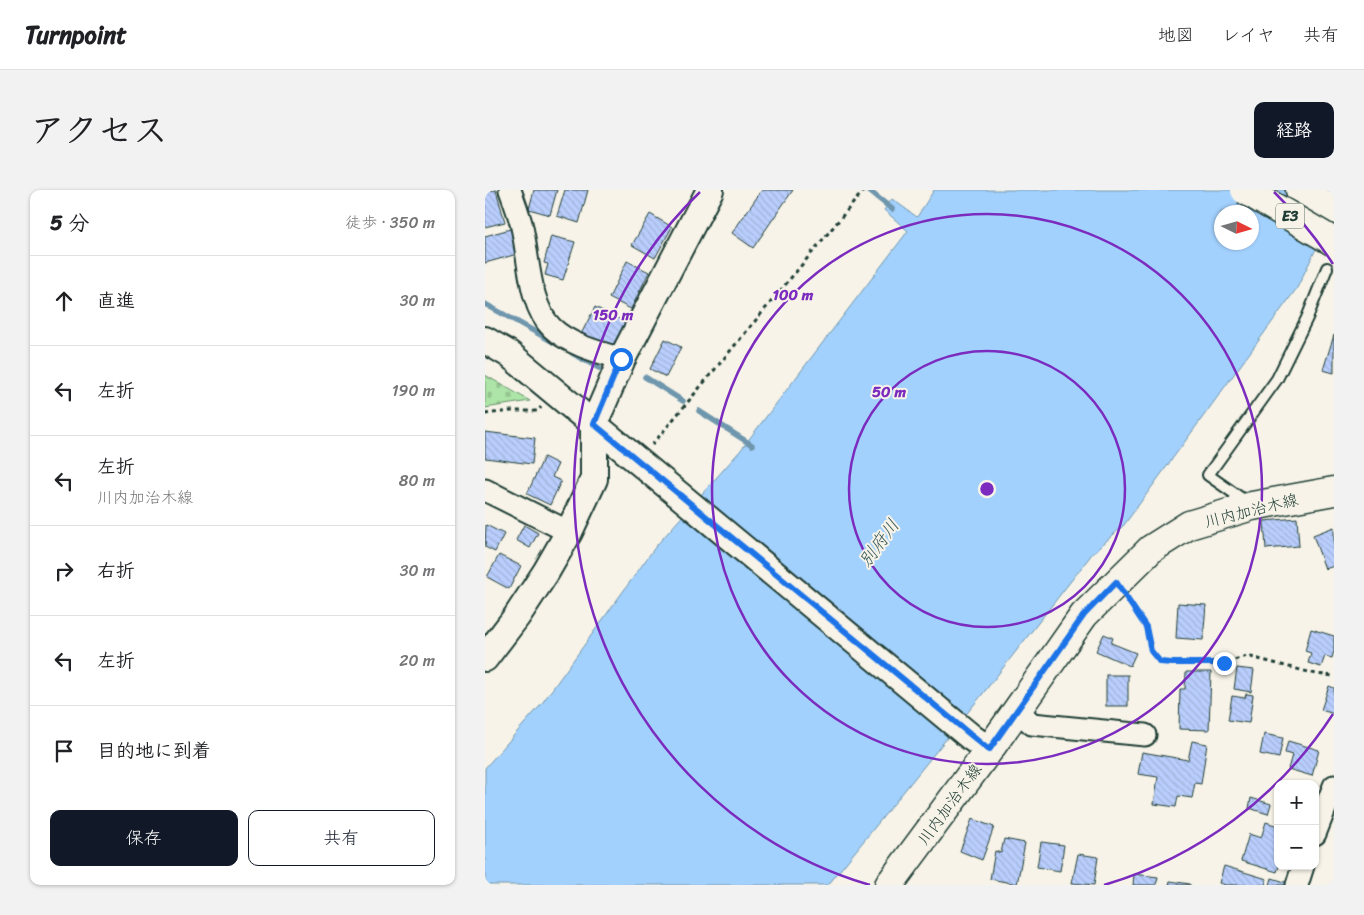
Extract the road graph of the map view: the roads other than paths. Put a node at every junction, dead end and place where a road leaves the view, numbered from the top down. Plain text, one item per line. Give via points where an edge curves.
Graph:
1 (510, 190) edge
2 (710, 190) edge
3 (1245, 190) edge
4 (1300, 190) edge
5 (1334, 210) edge
6 (1331, 255) edge
7 (485, 340) edge
8 (621, 359) junction
9 (594, 424) junction
10 (485, 490) edge
11 (1334, 491) edge
12 (1252, 506) junction
13 (569, 532) junction
14 (485, 658) edge
15 (1017, 710) junction
16 (1145, 735) dead end
17 (980, 744) junction
18 (1334, 786) edge
19 (1319, 825) edge
20 (1302, 870) edge
21 (896, 883) edge
22 (1297, 885) edge

1 - 8 street via 521,223 539,308 551,327 566,338
2 - 8 street
3 - 6 main road, E3, bridge
4 - 5 main road, E3
6 - 12 lane via 1307,318 1277,379 1208,475
7 - 9 street via 509,354
8 - 9 street
9 - 13 street via 595,479
9 - 17 street
10 - 13 street
11 - 12 main road, 川内加治木線
12 - 15 main road, 川内加治木線 via 1189,525 1151,549 1084,615
13 - 14 street via 517,616
15 - 16 street via 1032,724
15 - 17 main road, 川内加治木線
17 - 21 main road, 川内加治木線
18 - 19 street
20 - 22 street

